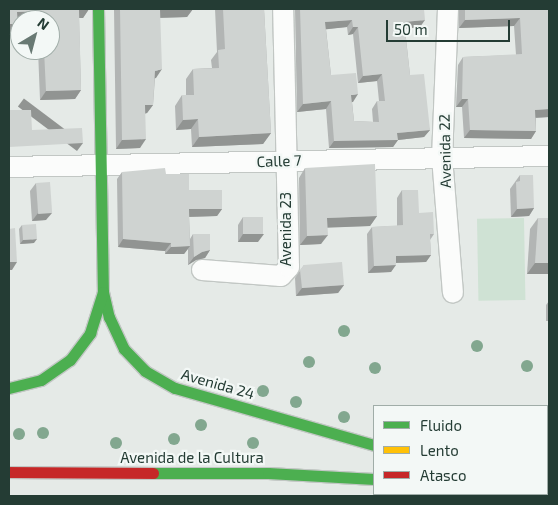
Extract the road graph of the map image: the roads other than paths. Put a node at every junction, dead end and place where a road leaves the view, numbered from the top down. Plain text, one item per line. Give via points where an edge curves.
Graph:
1 (98, 9) edge
2 (283, 9) edge
3 (448, 9) edge
4 (442, 156) junction
5 (549, 156) edge
6 (285, 161) junction
7 (9, 166) edge
8 (100, 166) junction
9 (202, 270) dead end
10 (103, 292) junction
11 (453, 293) dead end
12 (9, 388) edge
13 (373, 445) edge
14 (9, 472) edge
15 (373, 479) edge

1 - 8 main road, Avenida 24
2 - 6 street, Avenida 23
3 - 4 street, Avenida 22
4 - 5 street, Calle 7
4 - 6 street, Calle 7
4 - 11 street, Avenida 22
6 - 8 street, Calle 7
6 - 9 street, Avenida 23 via 289,267 286,274
7 - 8 street, Calle 7
8 - 10 main road, Avenida 24
10 - 12 main road, Avenida 24 via 90,333 70,360 41,380
10 - 13 main road, Avenida 24 via 109,317 124,349 159,381
14 - 15 main road, Avenida de la Cultura via 268,473

